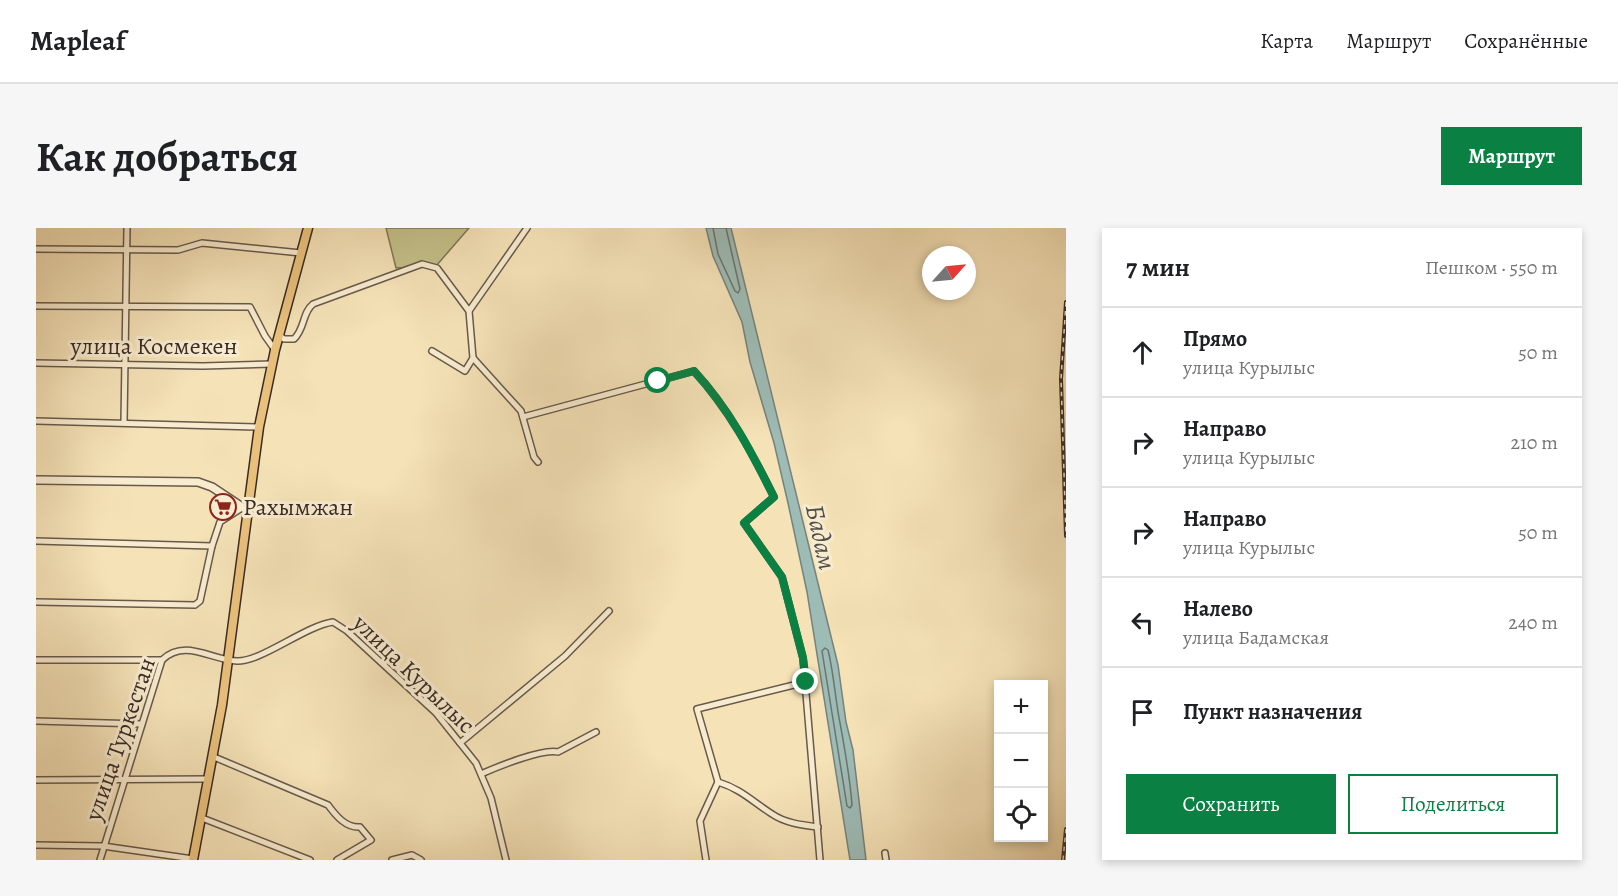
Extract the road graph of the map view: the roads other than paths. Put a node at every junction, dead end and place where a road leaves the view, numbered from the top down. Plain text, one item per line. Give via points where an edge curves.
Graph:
1 (127, 228) edge
2 (308, 228) edge
3 (527, 228) edge
4 (36, 249) edge
5 (127, 251) junction
6 (301, 252) junction
7 (36, 306) edge
8 (125, 307) junction
9 (469, 311) junction
10 (279, 335) junction
11 (275, 350) junction
12 (432, 351) dead end
13 (473, 358) junction
14 (36, 363) edge
15 (124, 364) junction
16 (272, 364) junction
17 (523, 417) junction
18 (36, 421) edge
19 (124, 423) junction
20 (259, 427) junction
21 (538, 462) dead end
22 (36, 480) edge
23 (245, 509) junction
24 (36, 541) edge
25 (212, 546) junction
26 (36, 602) edge
27 (609, 610) dead end
28 (228, 659) junction
29 (36, 660) edge
30 (162, 660) junction
31 (806, 682) junction
32 (36, 722) edge
33 (141, 724) junction
34 (596, 732) dead end
35 (460, 742) junction
36 (214, 757) junction
37 (481, 774) junction
38 (123, 779) junction
39 (209, 779) junction
40 (36, 780) edge
41 (718, 782) junction
42 (202, 818) junction
43 (818, 827) junction
44 (36, 845) edge
45 (103, 846) junction
46 (885, 853) dead end
47 (100, 860) edge
48 (193, 860) edge
49 (310, 860) edge
50 (337, 860) edge
51 (392, 860) edge
52 (421, 860) edge
53 (506, 860) edge
54 (706, 860) edge
55 (820, 860) edge
56 (886, 860) edge

1 - 5 street
2 - 6 highway
3 - 9 street
4 - 5 street
5 - 6 street via 178,250 202,243
5 - 8 street
6 - 10 highway
7 - 8 street
8 - 11 street via 250,307
8 - 15 street
9 - 10 street via 437,268 422,264 313,304 294,339
9 - 13 street
10 - 11 highway
11 - 16 highway
12 - 13 street via 465,371
13 - 17 street
14 - 15 street, улица Космекен
15 - 16 street, улица Космекен
15 - 19 street
16 - 20 highway
17 - 21 street
17 - 31 street via 694,371 716,395 744,437 774,497 744,523 782,577
18 - 19 street
19 - 20 street
20 - 23 highway
22 - 23 street via 198,482
23 - 25 street via 220,522
23 - 28 highway
24 - 25 street
25 - 26 street via 200,602 195,604
27 - 35 street via 565,656
28 - 30 street, улица Туркестан via 171,650
28 - 35 street, улица Курылыс via 247,659 322,623 333,622 436,714
28 - 36 highway
29 - 30 street
30 - 33 street, улица Туркестан
31 - 41 street via 697,709
31 - 43 street
32 - 33 street
33 - 38 street, улица Туркестан
34 - 37 street via 558,752 550,750 513,760
35 - 37 street, улица Курылыс
36 - 39 highway
36 - 50 street via 328,805 338,818 360,826 371,840
37 - 53 street, улица Курылыс
38 - 39 street
38 - 40 street
38 - 45 street, улица Туркестан
39 - 42 highway
41 - 43 street via 752,797 772,815
41 - 54 street via 700,820
42 - 48 highway
42 - 49 street
43 - 55 street
44 - 45 street
45 - 47 street, улица Туркестан
45 - 48 street
46 - 56 street
51 - 52 street via 412,855

